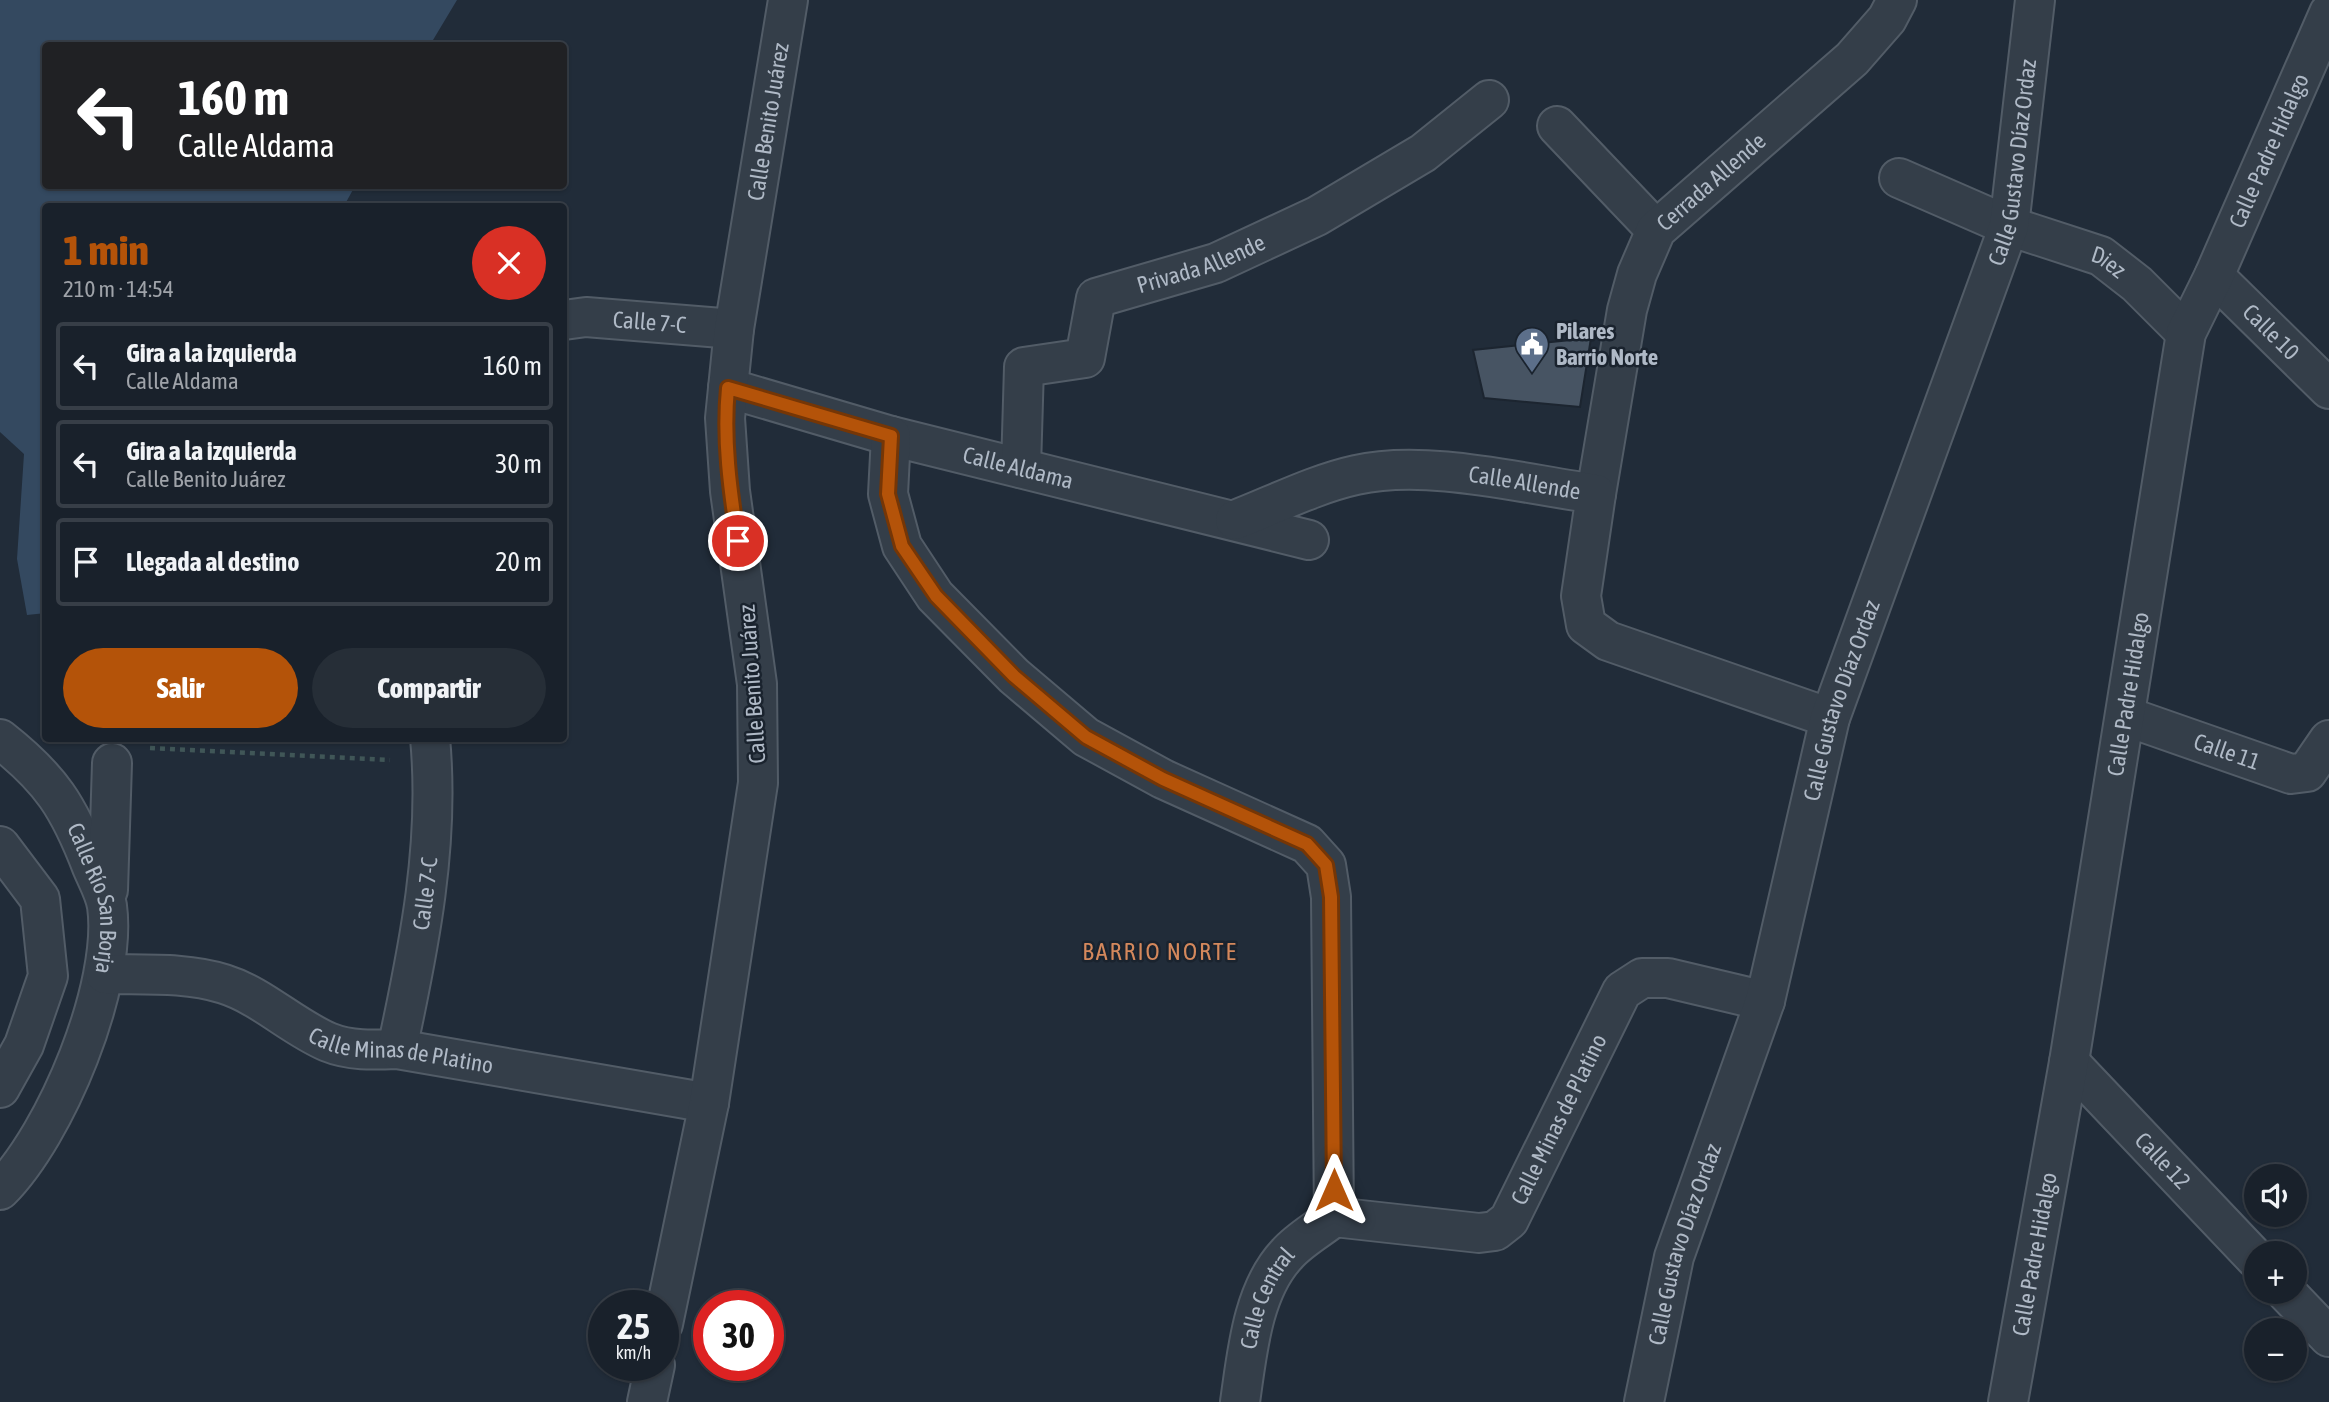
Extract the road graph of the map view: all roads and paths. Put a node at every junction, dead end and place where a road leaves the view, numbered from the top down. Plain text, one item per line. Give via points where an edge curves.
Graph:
1 (788, 0) edge
2 (1897, 0) edge
3 (2035, 0) edge
4 (2329, 13) edge
5 (1489, 100) dead end
6 (1557, 126) dead end
7 (1899, 178) dead end
8 (2009, 226) junction
9 (1656, 230) junction
10 (2214, 276) junction
11 (567, 320) edge
12 (734, 329) junction
13 (2186, 333) junction
14 (728, 388) junction
15 (2329, 389) edge
16 (891, 436) junction
17 (1021, 468) junction
18 (1596, 494) junction
19 (1235, 520) junction
20 (1309, 540) dead end
21 (2125, 716) junction
22 (1830, 718) junction
23 (0, 739) edge
24 (2326, 746) edge
25 (431, 750) edge
26 (112, 763) joint
27 (0, 846) edge
28 (107, 905) junction
29 (105, 974) junction
30 (1765, 1001) junction
31 (397, 1049) junction
32 (2069, 1062) junction
33 (0, 1088) edge
34 (709, 1103) junction
35 (0, 1190) edge
36 (1334, 1217) junction
37 (2244, 1246) edge
38 (670, 1290) edge
39 (2297, 1304) edge
40 (2329, 1337) edge
41 (1240, 1402) edge
42 (1644, 1402) edge
43 (2008, 1402) edge

1 - 12 street, Calle Benito Juárez
2 - 9 street, Cerrada Allende via 1887,19 1852,59
3 - 8 street, Calle Gustavo Díaz Ordaz
4 - 10 street, Calle Padre Hidalgo
5 - 17 street, Privada Allende via 1423,153 1317,216 1216,263 1096,298 1085,358 1024,367
6 - 9 street
7 - 8 street, Diez
8 - 13 street, Diez via 2101,256
8 - 22 street, Calle Gustavo Díaz Ordaz
9 - 18 street, Cerrada Allende via 1627,310
10 - 13 street, Calle Padre Hidalgo
10 - 15 street, Calle 10
11 - 12 street, Calle 7-C via 586,317
12 - 14 street, Calle Benito Juárez
13 - 21 street, Calle Padre Hidalgo
14 - 16 street, Calle Aldama
14 - 34 street, Calle Benito Juárez via 725,418 730,491 757,684 758,783
16 - 17 street, Calle Aldama
16 - 36 street via 888,494 902,546 936,596 1014,676 1086,737 1163,779 1307,844 1326,865 1331,897
17 - 19 street, Calle Aldama
18 - 19 street, Calle Allende via 1420,469 1385,471 1354,475
18 - 22 street, Calle Allende via 1581,596 1587,625 1608,641
19 - 20 street, Calle Aldama
21 - 24 street, Calle 11 via 2291,774 2307,772
21 - 32 street, Calle Padre Hidalgo
22 - 30 street, Calle Gustavo Díaz Ordaz
23 - 28 street, Calle Río San Borja via 36,768 74,822
25 - 26 path via 145,748 123,751
25 - 31 street, Calle 7-C via 422,931
26 - 28 street
27 - 33 street, Calle Río San Borja via 40,899 47,976 24,1045
28 - 29 street, Calle Río San Borja
29 - 31 street, Calle Minas de Platino via 186,976 225,984 328,1042 358,1050
29 - 35 street, Calle Río San Borja via 72,1070 43,1132
30 - 36 street, Calle Minas de Platino via 1668,978 1642,978 1622,991 1509,1220 1495,1231
30 - 42 street, Calle Gustavo Díaz Ordaz via 1674,1257
31 - 34 street, Calle Minas de Platino
32 - 37 street, Calle 12
32 - 43 street, Calle Padre Hidalgo
34 - 38 street, Calle Benito Juárez
36 - 41 street, Calle Central via 1286,1254 1263,1295 1248,1348
39 - 40 street

